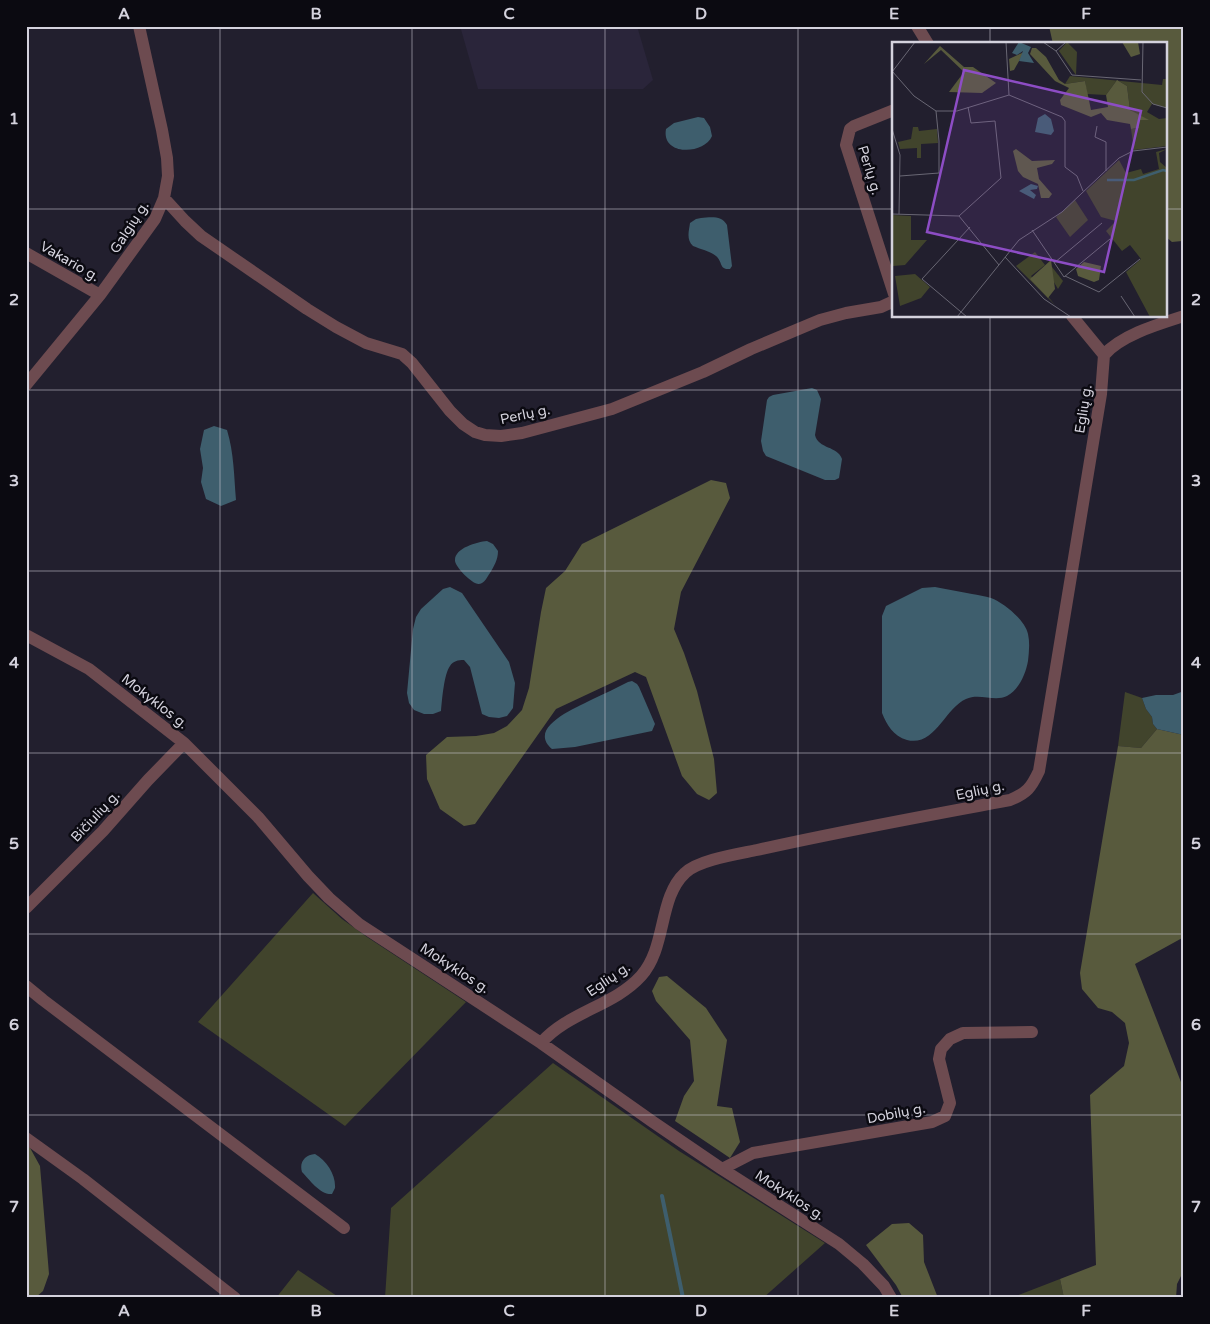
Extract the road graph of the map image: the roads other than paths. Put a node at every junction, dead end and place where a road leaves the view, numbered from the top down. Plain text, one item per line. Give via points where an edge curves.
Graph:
1 (139, 26) edge
2 (917, 26) edge
3 (927, 42) edge
4 (892, 111) edge
5 (164, 198) junction
6 (26, 253) edge
7 (892, 288) edge
8 (100, 295) junction
9 (892, 302) edge
10 (1184, 316) edge
11 (1074, 318) edge
12 (1104, 355) junction
13 (26, 384) edge
14 (26, 635) edge
15 (184, 744) junction
16 (26, 908) edge
17 (26, 986) edge
18 (1032, 1032) dead end
19 (541, 1043) junction
20 (26, 1138) edge
21 (722, 1169) junction
22 (344, 1228) dead end
23 (235, 1298) edge
24 (891, 1298) edge

1 - 5 street, Galgių g. via 162,130 168,176
2 - 3 street
4 - 7 street, Perlų g. via 854,126 846,145
5 - 8 street, Galgių g. via 156,219
5 - 9 street, Perlų g. via 201,236 308,309 366,343 402,354 463,424 485,435 522,433 612,409 820,320
6 - 8 street, Vakario g.
8 - 13 street, Galgių g.
10 - 12 street via 1124,339
11 - 12 street
12 - 19 street, Eglių g. via 1101,394 1039,771 1033,785 1023,795 1010,800 817,837 699,864 677,880 658,945 642,975 615,996 556,1028
14 - 15 street, Mokyklos g. via 89,669
15 - 16 street, Bičiulių g.
15 - 19 street, Mokyklos g. via 258,817 329,898 359,924
17 - 22 street
18 - 21 street, Dobilų g. via 963,1034 950,1039 941,1049 939,1059 950,1103 945,1116 932,1122 753,1153
19 - 21 street, Mokyklos g.
20 - 23 street
21 - 24 street, Mokyklos g. via 839,1244 863,1264

